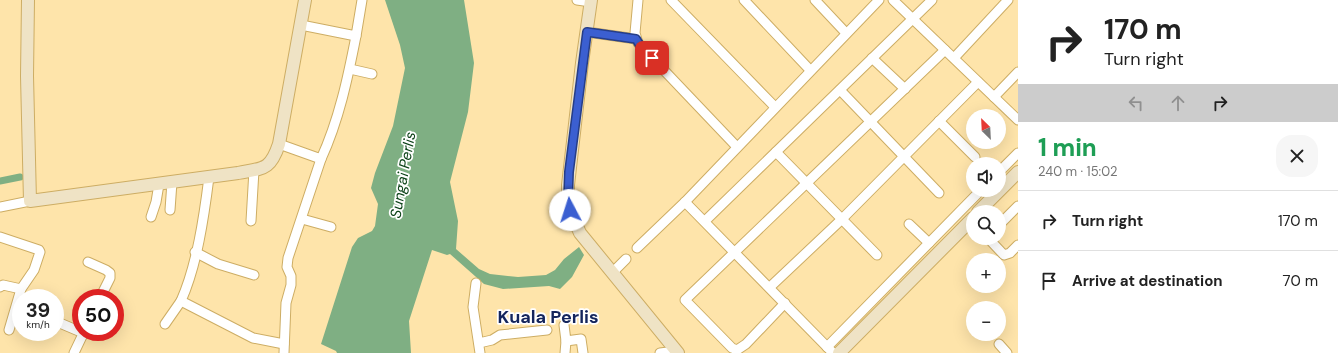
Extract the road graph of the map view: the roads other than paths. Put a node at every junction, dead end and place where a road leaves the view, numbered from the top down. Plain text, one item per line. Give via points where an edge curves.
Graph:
1 (28, 0) edge
2 (305, 0) edge
3 (362, 0) edge
4 (577, 0) edge
5 (638, 0) edge
6 (671, 0) edge
7 (744, 0) edge
8 (815, 0) edge
9 (879, 0) edge
10 (893, 0) edge
11 (932, 0) edge
12 (1008, 0) edge
13 (591, 1) edge
14 (913, 19) junction
15 (301, 25) junction
16 (587, 32) junction
17 (846, 33) junction
18 (356, 36) junction
19 (636, 39) junction
20 (945, 50) junction
21 (872, 58) junction
22 (954, 58) junction
23 (350, 68) junction
24 (810, 70) junction
25 (1018, 72) edge
26 (372, 74) dead end
27 (978, 82) junction
28 (904, 89) junction
29 (840, 90) junction
30 (994, 97) junction
31 (775, 107) junction
32 (1018, 120) edge
33 (872, 121) junction
34 (939, 121) junction
35 (279, 144) junction
36 (736, 147) junction
37 (776, 152) junction
38 (1018, 153) edge
39 (904, 156) junction
40 (975, 157) dead end
41 (321, 159) junction
42 (1006, 165) edge
43 (254, 170) junction
44 (1018, 172) edge
45 (209, 177) junction
46 (172, 182) junction
47 (159, 184) junction
48 (806, 184) junction
49 (939, 193) dead end
50 (974, 197) edge
51 (30, 202) junction
52 (685, 202) junction
53 (985, 205) edge
54 (1018, 206) edge
55 (0, 207) edge
56 (170, 210) dead end
57 (151, 217) dead end
58 (1006, 218) edge
59 (302, 219) junction
60 (840, 220) junction
61 (251, 221) dead end
62 (704, 221) junction
63 (908, 224) dead end
64 (966, 225) edge
65 (331, 227) dead end
66 (944, 228) junction
67 (954, 237) junction
68 (0, 238) edge
69 (929, 243) junction
70 (995, 245) edge
71 (1018, 245) edge
72 (637, 248) dead end
73 (734, 251) junction
74 (195, 252) junction
75 (877, 255) dead end
76 (626, 259) dead end
77 (88, 262) dead end
78 (612, 273) junction
79 (254, 275) dead end
80 (476, 283) dead end
81 (0, 287) edge
82 (770, 287) junction
83 (22, 289) joint
84 (104, 289) edge
85 (181, 301) junction
86 (785, 303) junction
87 (12, 321) edge
88 (165, 324) dead end
89 (564, 325) dead end
90 (9, 330) dead end
91 (546, 330) dead end
92 (79, 341) edge
93 (566, 341) junction
94 (479, 343) junction
95 (998, 344) dead end
96 (284, 349) edge
97 (830, 350) edge
98 (677, 352) edge
99 (74, 353) edge
100 (480, 353) edge
101 (565, 353) edge
102 (583, 353) edge
103 (660, 353) edge
104 (839, 353) edge
105 (1007, 353) edge

1 - 51 street
2 - 15 street
3 - 18 street
4 - 13 street
5 - 19 street
6 - 31 street
7 - 24 street
8 - 17 street
9 - 17 street
10 - 14 street
11 - 14 street
12 - 22 street
13 - 16 street
14 - 20 street
14 - 21 street
15 - 18 street
15 - 35 street
16 - 19 street
16 - 78 street via 568,200 572,218 580,233
17 - 24 street
18 - 23 street
19 - 36 street
20 - 22 street
20 - 28 street
21 - 28 street
21 - 29 street
22 - 27 street
23 - 26 street
23 - 41 street
24 - 31 street
25 - 30 street
27 - 30 street
27 - 34 street
28 - 33 street
29 - 33 street
29 - 37 street
30 - 32 street
31 - 36 street
33 - 39 street
33 - 48 street
34 - 39 street
34 - 40 street
35 - 41 street
35 - 43 street via 270,164
36 - 52 street
37 - 48 street
37 - 62 street
38 - 42 street
39 - 49 street
39 - 60 street
41 - 59 street
43 - 45 street
43 - 61 street
44 - 53 street
45 - 46 street
45 - 74 street
46 - 47 street
46 - 56 street
47 - 51 street
47 - 57 street
48 - 60 street
48 - 73 street
50 - 66 street
51 - 55 street
52 - 62 street
52 - 72 street
54 - 58 street
59 - 65 street
59 - 96 street via 287,265 291,285 286,303
60 - 75 street
60 - 82 street
62 - 73 street
63 - 69 street
64 - 67 street
66 - 67 street
66 - 69 street
67 - 104 street
68 - 83 street via 40,252 34,270
69 - 97 street
70 - 71 street via 1004,255
73 - 82 street
73 - 86 street via 685,300 728,344 737,350 741,348
74 - 79 street via 221,265
74 - 85 street
76 - 78 street
77 - 84 street via 110,273
78 - 98 street
80 - 94 street via 473,307
81 - 83 street via 3,285
82 - 86 street
85 - 88 street
85 - 96 street via 253,338
86 - 97 street
87 - 90 street
89 - 93 street
91 - 94 street via 500,335
92 - 99 street
93 - 101 street
93 - 102 street via 581,339
94 - 100 street
95 - 105 street
98 - 103 street

